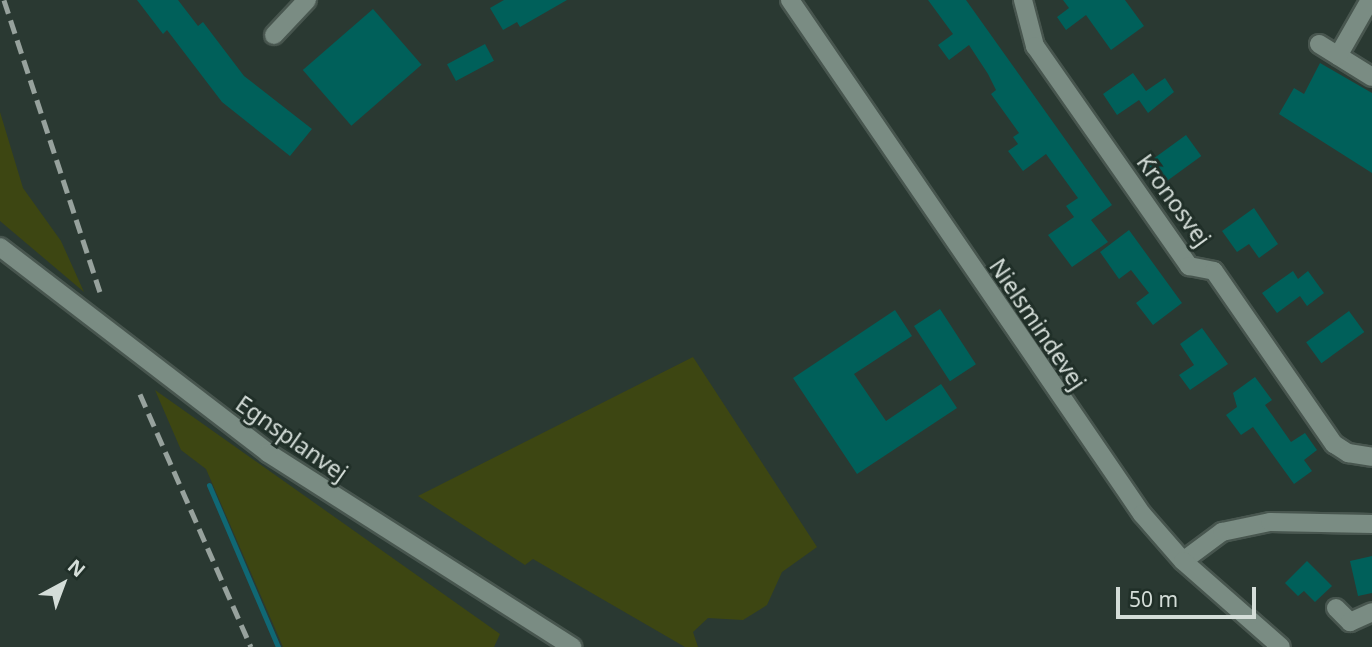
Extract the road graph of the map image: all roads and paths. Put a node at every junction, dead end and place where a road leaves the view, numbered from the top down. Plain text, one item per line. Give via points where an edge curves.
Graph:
1 (307, 0) edge
2 (790, 0) edge
3 (1023, 0) edge
4 (1370, 0) edge
5 (274, 35) dead end
6 (1319, 44) dead end
7 (1338, 56) junction
8 (1372, 77) edge
9 (0, 247) edge
10 (1372, 457) edge
11 (1372, 524) edge
12 (1183, 561) junction
13 (1336, 608) dead end
14 (1372, 612) edge
15 (572, 647) edge
16 (1281, 647) edge

1 - 5 street
2 - 12 street, Nielsmindevej via 1054,391 1142,514
3 - 10 street, Kronosvej via 1035,46 1189,266 1214,271 1334,444 1348,453
4 - 7 street
6 - 7 street
7 - 8 street
9 - 15 street, Egnsplanvej via 268,453
11 - 12 street via 1270,522 1222,532
12 - 16 street, Nielsmindevej
13 - 14 street via 1350,622

